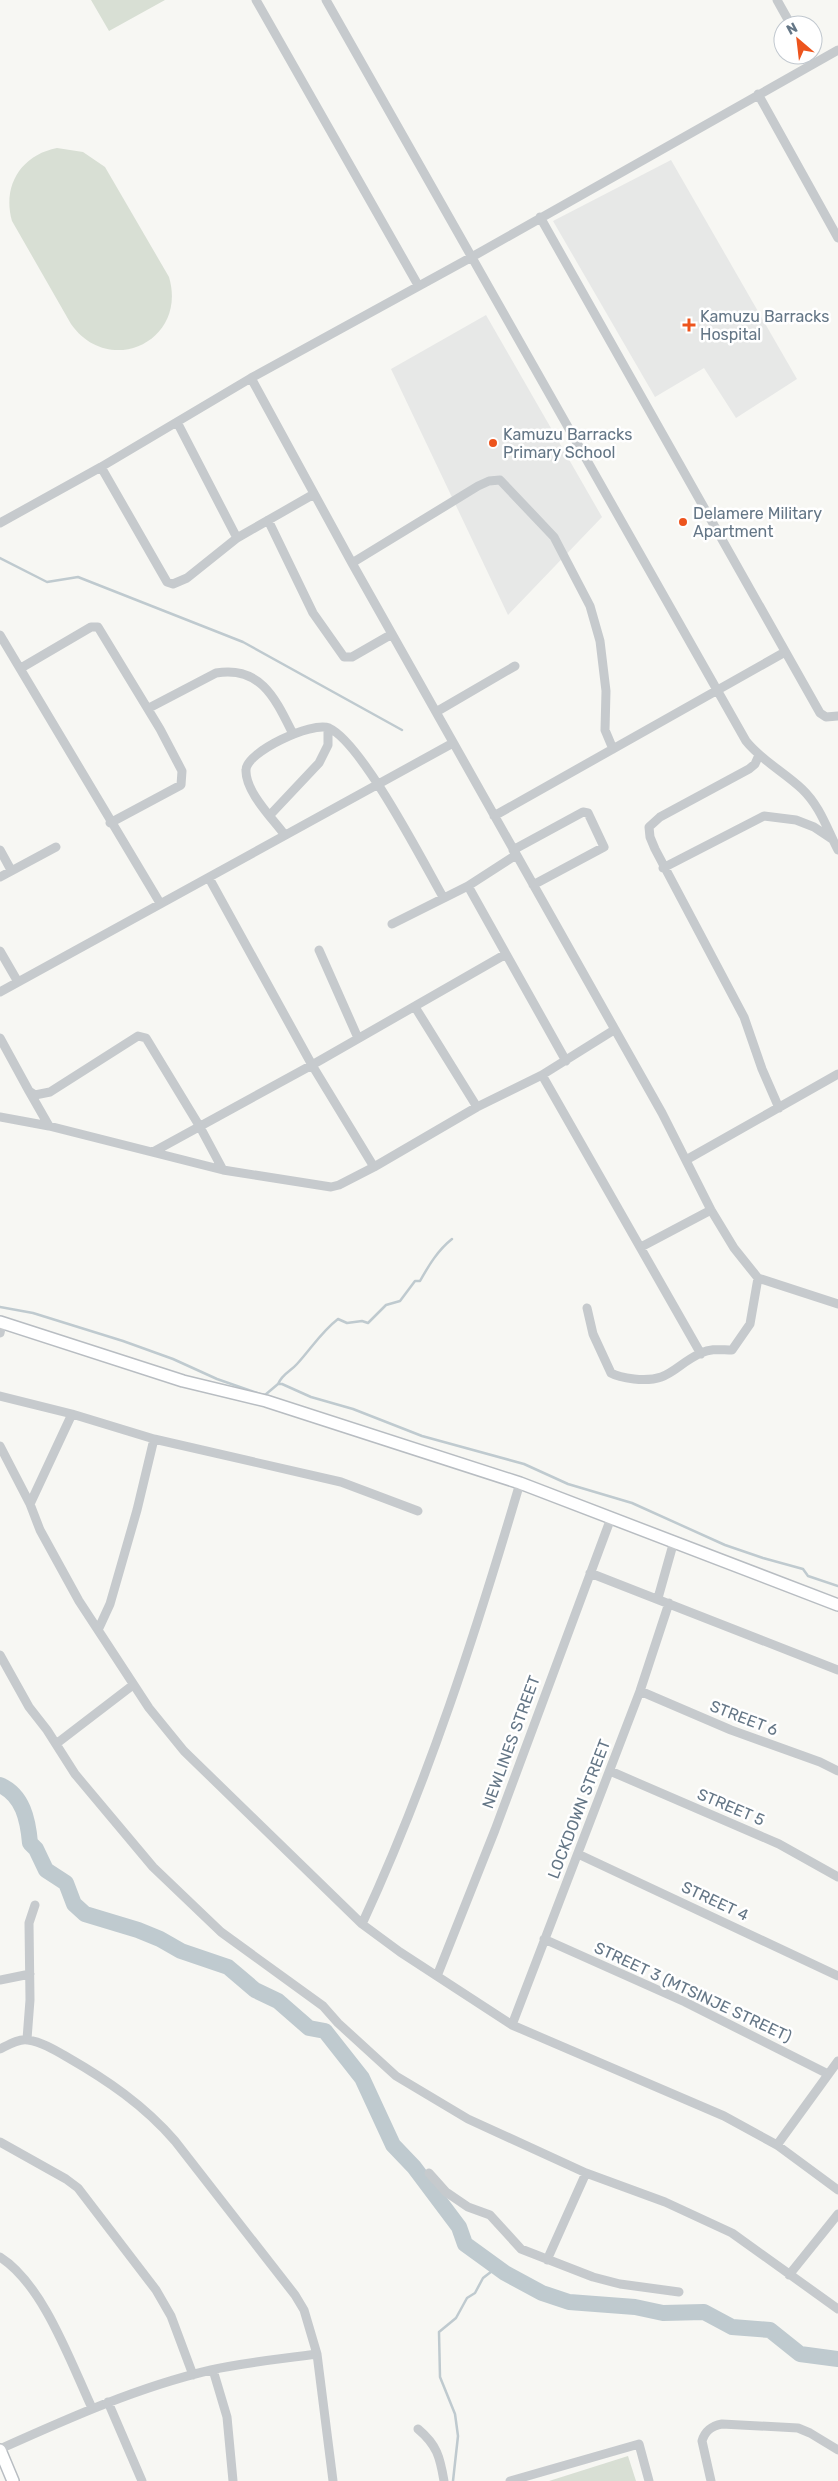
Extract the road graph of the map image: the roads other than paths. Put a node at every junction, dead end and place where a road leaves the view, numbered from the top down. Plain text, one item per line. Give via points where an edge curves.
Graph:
1 (256, 0) edge
2 (326, 0) edge
3 (777, 0) edge
4 (785, 15) edge
5 (838, 50) edge
6 (823, 58) edge
7 (810, 65) edge
8 (758, 94) junction
9 (540, 217) junction
10 (838, 238) edge
11 (470, 258) junction
12 (418, 285) junction
13 (251, 378) junction
14 (177, 422) junction
15 (101, 467) junction
16 (314, 494) junction
17 (268, 520) junction
18 (0, 523) edge
19 (237, 538) junction
20 (352, 563) junction
21 (392, 634) junction
22 (0, 635) edge
23 (785, 652) junction
24 (514, 666) dead end
25 (21, 668) junction
26 (718, 689) junction
27 (149, 708) junction
28 (436, 712) junction
29 (838, 716) edge
30 (328, 728) junction
31 (293, 734) junction
32 (453, 743) junction
33 (613, 749) junction
34 (759, 755) junction
35 (377, 785) junction
36 (270, 815) junction
37 (494, 816) junction
38 (110, 823) junction
39 (284, 834) junction
40 (832, 839) junction
41 (56, 847) dead end
42 (0, 850) edge
43 (838, 850) edge
44 (515, 852) junction
45 (664, 868) junction
46 (11, 870) junction
47 (0, 877) edge
48 (209, 878) junction
49 (533, 885) junction
50 (468, 886) junction
51 (443, 897) junction
52 (160, 904) junction
53 (392, 924) dead end
54 (0, 950) edge
55 (319, 950) dead end
56 (506, 954) junction
57 (18, 982) junction
58 (0, 992) edge
59 (415, 1007) junction
60 (614, 1030) junction
61 (0, 1038) edge
62 (358, 1038) junction
63 (566, 1061) junction
64 (312, 1065) junction
65 (838, 1074) edge
66 (542, 1075) junction
67 (29, 1091) junction
68 (477, 1107) junction
69 (779, 1108) junction
70 (0, 1117) edge
71 (49, 1126) junction
72 (200, 1127) junction
73 (153, 1152) junction
74 (686, 1160) junction
75 (374, 1167) junction
76 (224, 1170) junction
77 (711, 1210) junction
78 (641, 1247) junction
79 (758, 1278) junction
80 (838, 1304) edge
81 (587, 1308) dead end
82 (1, 1326) edge
83 (701, 1354) junction
84 (0, 1396) edge
85 (72, 1414) junction
86 (154, 1439) junction
87 (0, 1446) edge
88 (520, 1483) junction
89 (30, 1504) junction
90 (418, 1510) dead end
91 (611, 1518) junction
92 (674, 1541) junction
93 (590, 1572) junction
94 (658, 1598) junction
95 (669, 1602) junction
96 (838, 1605) edge
97 (98, 1630) junction
98 (0, 1655) edge
99 (838, 1670) edge
100 (133, 1685) junction
101 (640, 1691) junction
102 (56, 1744) junction
103 (610, 1770) junction
104 (838, 1771) edge
105 (578, 1854) junction
106 (838, 1877) edge
107 (35, 1906) dead end
108 (362, 1924) junction
109 (544, 1939) junction
110 (30, 1974) junction
111 (437, 1976) junction
112 (838, 1976) edge
113 (0, 1980) edge
114 (512, 2025) junction
115 (27, 2039) junction
116 (0, 2049) edge
117 (838, 2061) edge
118 (828, 2074) junction
119 (0, 2142) edge
120 (778, 2144) junction
121 (430, 2173) dead end
122 (586, 2173) junction
123 (838, 2190) edge
124 (838, 2214) edge
125 (0, 2258) edge
126 (546, 2260) junction
127 (789, 2275) junction
128 (679, 2292) dead end
129 (838, 2309) edge
130 (317, 2354) junction
131 (213, 2370) junction
132 (193, 2375) junction
133 (108, 2402) junction
134 (92, 2408) junction
135 (418, 2429) dead end
136 (0, 2449) edge
137 (838, 2450) edge
138 (14, 2481) edge
139 (142, 2481) edge
140 (233, 2481) edge
141 (333, 2481) edge
142 (444, 2481) edge
143 (510, 2481) edge
144 (649, 2481) edge
145 (711, 2481) edge

1 - 12 street
2 - 11 street
3 - 4 street
5 - 6 street
7 - 8 street
8 - 9 street
8 - 10 street
9 - 11 street
9 - 23 street
11 - 12 street
11 - 26 street
12 - 13 street
13 - 14 street
13 - 16 street
14 - 15 street
14 - 19 street
15 - 18 street
15 - 19 street via 167,582 180,583
16 - 17 street
16 - 20 street
17 - 19 street
17 - 21 street via 313,613 344,657 352,657
20 - 21 street
20 - 33 street via 478,486 500,480 554,537 590,606 600,641 606,692 605,730
21 - 28 street
22 - 25 street
23 - 26 street
23 - 29 street via 820,713 826,717
24 - 28 street
25 - 27 street via 91,627 98,627
25 - 38 street
26 - 33 street
26 - 34 street via 746,741
27 - 31 street via 216,674 241,674 269,690
27 - 38 street via 182,771 181,785
28 - 32 street
30 - 31 street via 312,727
30 - 35 street via 349,746
30 - 36 street via 328,745 319,763
31 - 36 street via 249,761 245,770 256,798
32 - 35 street
32 - 37 street
33 - 37 street
34 - 40 street via 807,795 820,812
34 - 45 street via 750,769 651,823 650,837
35 - 39 street
35 - 51 street
36 - 39 street
37 - 44 street
38 - 52 street
39 - 48 street
40 - 43 street
40 - 45 street via 796,820 764,816
41 - 46 street
42 - 46 street
44 - 49 street
44 - 49 street via 583,812 588,813 604,847
44 - 50 street
45 - 69 street via 744,1017
46 - 47 street
48 - 52 street
48 - 64 street
49 - 60 street
50 - 51 street
50 - 56 street
51 - 53 street
52 - 57 street
54 - 57 street
55 - 62 street
56 - 59 street
56 - 63 street
57 - 58 street
59 - 62 street
59 - 68 street
60 - 63 street
60 - 74 street
61 - 67 street
62 - 64 street
63 - 66 street
64 - 72 street
64 - 75 street
65 - 69 street
66 - 68 street
66 - 78 street
67 - 71 street
67 - 72 street via 35,1095 50,1092 142,1036
68 - 75 street
69 - 74 street
70 - 71 street
71 - 73 street
72 - 73 street
72 - 76 street
73 - 76 street
74 - 77 street
75 - 76 street via 339,1185 324,1187
77 - 78 street
77 - 79 street via 734,1248
78 - 83 street
79 - 80 street
79 - 83 street via 746,1334 732,1350 716,1349
81 - 83 street via 593,1334 611,1373 616,1376 655,1380
82 - 88 street via 183,1381 266,1402
84 - 85 street
85 - 86 street
85 - 89 street
86 - 90 street via 341,1482
86 - 97 street via 110,1604
87 - 89 street
88 - 91 street
88 - 108 street via 489,1590 417,1795
89 - 97 street via 40,1530
91 - 92 street
91 - 93 street, NEWLINES STREET
92 - 94 street
92 - 96 street
93 - 94 street
93 - 111 street, NEWLINES STREET
94 - 95 street
95 - 99 street
95 - 101 street, LOCKDOWN STREET
97 - 100 street
98 - 102 street via 29,1707
100 - 102 street
100 - 108 street via 184,1751
101 - 103 street, LOCKDOWN STREET
101 - 104 street, STREET 6
102 - 122 street via 106,1813 160,1873 221,1932 323,2006 396,2076 468,2119
103 - 105 street, LOCKDOWN STREET
103 - 106 street, STREET 5 via 779,1844
105 - 109 street, LOCKDOWN STREET
105 - 112 street, STREET 4
107 - 110 street via 29,1923
108 - 111 street
109 - 114 street, LOCKDOWN STREET
109 - 118 street, STREET 3 (MTSINJE STREET) via 686,2002
110 - 113 street
110 - 115 street
111 - 114 street
114 - 120 street via 657,2086
115 - 116 street
115 - 130 street via 83,2066 156,2118 295,2295 310,2326
117 - 118 street
118 - 120 street
119 - 132 street via 78,2188 156,2290 171,2316
120 - 123 street
121 - 126 street via 446,2192 490,2215 521,2248
122 - 126 street
122 - 127 street via 665,2202 732,2233
124 - 127 street
125 - 134 street via 22,2276 38,2297
126 - 128 street via 620,2284
127 - 129 street
130 - 131 street
130 - 141 street
131 - 132 street
131 - 140 street via 227,2417
132 - 133 street
133 - 134 street
133 - 139 street
134 - 136 street
135 - 142 street via 436,2448
136 - 138 street
137 - 145 street via 798,2428 715,2425 708,2429 702,2442
143 - 144 street via 639,2444

